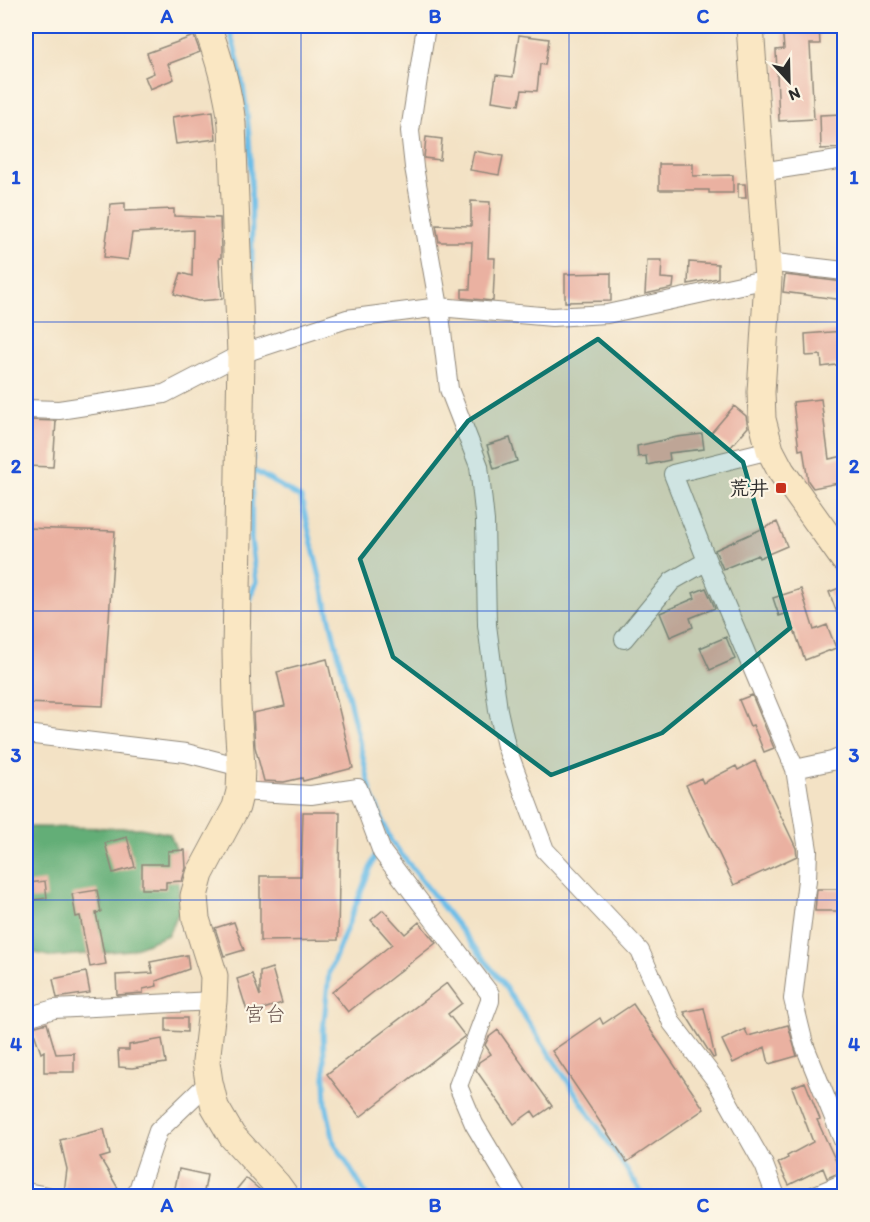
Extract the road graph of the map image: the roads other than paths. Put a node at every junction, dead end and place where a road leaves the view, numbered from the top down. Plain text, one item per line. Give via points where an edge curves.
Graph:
1 (207, 26) edge
2 (426, 26) edge
3 (750, 26) edge
4 (844, 159) edge
5 (761, 172) junction
6 (768, 270) junction
7 (844, 271) edge
8 (439, 307) junction
9 (241, 354) junction
10 (26, 409) edge
11 (770, 450) junction
12 (844, 559) edge
13 (707, 561) junction
14 (624, 639) dead end
15 (26, 734) edge
16 (844, 756) edge
17 (795, 769) junction
18 (240, 779) junction
19 (213, 1001) junction
20 (26, 1016) edge
21 (209, 1082) junction
22 (844, 1143) edge
23 (844, 1183) edge
24 (26, 1192) edge
25 (48, 1197) edge
26 (136, 1197) edge
27 (285, 1197) edge
28 (517, 1197) edge
29 (776, 1197) edge
30 (813, 1197) edge

1 - 9 street via 229,95
2 - 8 street via 410,131
3 - 5 street
4 - 5 street
5 - 6 street
6 - 7 street
6 - 8 street via 607,314 552,317
6 - 11 street via 760,392
8 - 9 street via 347,319
8 - 29 street via 449,389 474,450 483,490 487,625 498,710 506,746 545,850 640,951 672,1023 717,1082 764,1165
9 - 10 street via 164,394 59,410
9 - 18 street via 236,663
11 - 12 street
11 - 13 street via 673,474
13 - 14 street via 672,581
13 - 17 street
15 - 18 street via 186,753
16 - 17 street
17 - 22 street via 807,850 807,880 793,999 804,1044
18 - 19 street via 236,807 200,874 194,896 196,919 214,976
18 - 28 street via 311,795 358,788 382,852 490,994 458,1086 474,1124
19 - 20 street via 54,1009
19 - 21 street via 206,1062
21 - 26 street via 158,1131
21 - 27 street via 215,1107 232,1136
23 - 30 street
24 - 25 street

